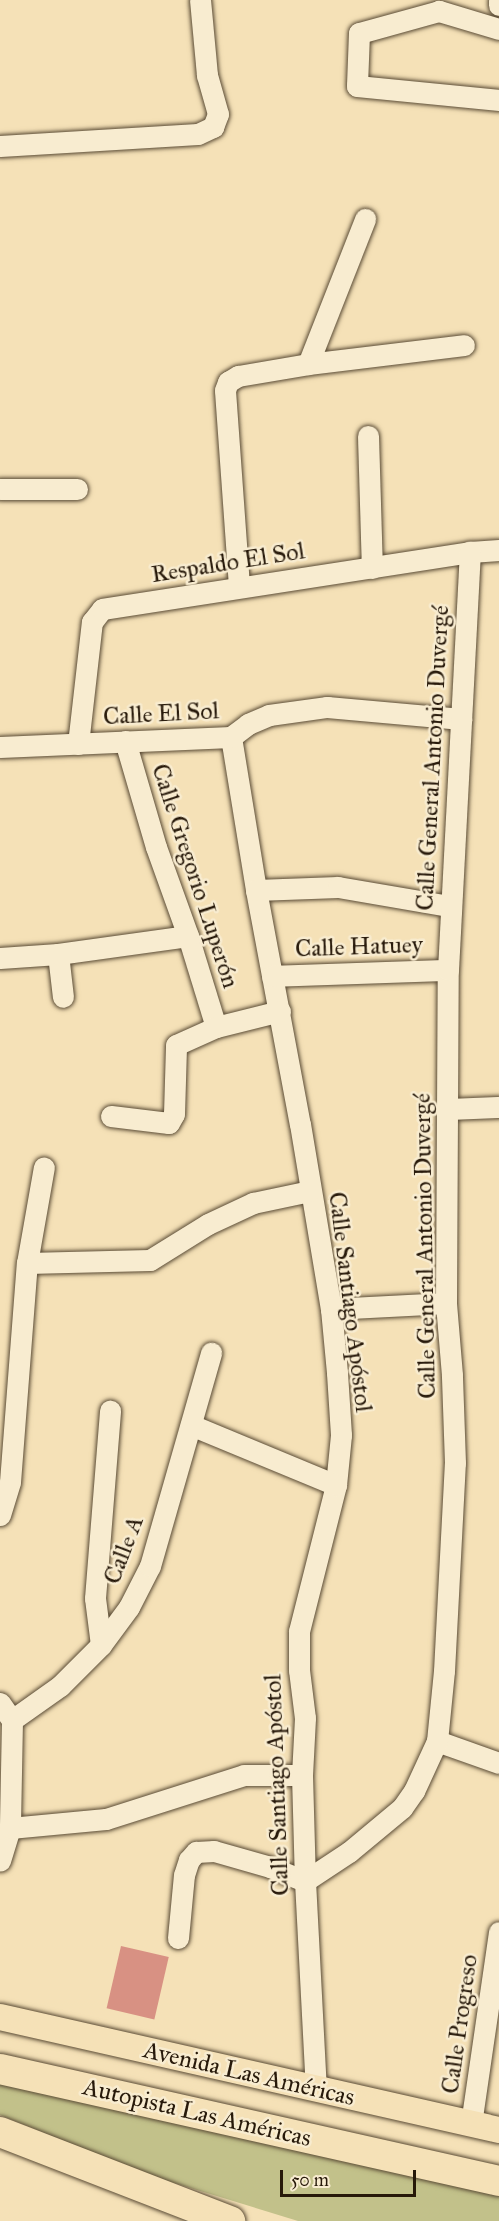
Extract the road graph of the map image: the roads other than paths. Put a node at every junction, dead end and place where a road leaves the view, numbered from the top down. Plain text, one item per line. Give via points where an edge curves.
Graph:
1 (200, 0) edge
2 (499, 0) edge
3 (499, 5) edge
4 (499, 29) edge
5 (499, 100) edge
6 (0, 146) edge
7 (365, 219) dead end
8 (464, 345) dead end
9 (308, 364) junction
10 (368, 436) dead end
11 (0, 489) edge
12 (77, 489) dead end
13 (499, 550) edge
14 (470, 552) junction
15 (372, 568) junction
16 (239, 586) junction
17 (461, 719) junction
18 (231, 737) junction
19 (125, 741) junction
20 (78, 744) junction
21 (0, 747) edge
22 (256, 890) junction
23 (449, 906) junction
24 (188, 936) junction
25 (58, 954) junction
26 (0, 958) edge
27 (448, 970) junction
28 (272, 976) junction
29 (63, 996) dead end
30 (280, 1011) junction
31 (216, 1027) junction
32 (499, 1107) edge
33 (447, 1109) junction
34 (111, 1116) dead end
35 (44, 1167) dead end
36 (310, 1191) junction
37 (27, 1263) junction
38 (446, 1303) junction
39 (331, 1309) junction
40 (212, 1353) dead end
41 (111, 1411) dead end
42 (191, 1425) junction
43 (336, 1485) junction
44 (0, 1515) edge
45 (101, 1646) junction
46 (6, 1711) edge
47 (437, 1741) junction
48 (499, 1763) edge
49 (302, 1775) junction
50 (10, 1828) junction
51 (0, 1861) edge
52 (305, 1881) junction
53 (499, 1932) edge
54 (178, 1938) dead end
55 (0, 2017) edge
56 (0, 2068) edge
57 (316, 2090) junction
58 (471, 2124) junction
59 (499, 2130) edge
60 (0, 2132) edge
61 (499, 2181) edge
62 (230, 2221) edge

1 - 6 street via 207,75 218,114 213,127 198,134
2 - 3 street
4 - 5 street via 439,11 359,33 357,86
7 - 9 street
8 - 9 street
9 - 16 street via 238,376 228,382 225,390
10 - 15 street
11 - 12 street
13 - 14 street, Respaldo El Sol
14 - 15 street, Respaldo El Sol
14 - 17 street, Calle General Antonio Duvergé
15 - 16 street, Respaldo El Sol
16 - 20 street, Respaldo El Sol via 102,609 92,622
17 - 18 street, Calle El Sol via 327,707 269,715
17 - 23 street, Calle General Antonio Duvergé
18 - 19 street, Calle El Sol
18 - 22 street, Calle Santiago Apóstol
19 - 20 street, Calle El Sol
19 - 24 street, Calle Gregorio Luperón via 156,847
20 - 21 street, Calle El Sol
22 - 23 street via 338,887
22 - 28 street, Calle Santiago Apóstol
23 - 27 street, Calle General Antonio Duvergé
24 - 25 street
24 - 31 street, Calle Gregorio Luperón
25 - 26 street
25 - 29 street
27 - 28 street, Calle Hatuey
27 - 33 street, Calle General Antonio Duvergé
28 - 30 street, Calle Santiago Apóstol
30 - 31 street
30 - 36 street, Calle Santiago Apóstol
31 - 34 street via 176,1045 173,1119 169,1122
32 - 33 street
33 - 38 street, Calle General Antonio Duvergé
35 - 37 street
36 - 37 street via 253,1203 208,1224 150,1260
36 - 39 street, Calle Santiago Apóstol
37 - 44 street via 10,1482
38 - 39 street
38 - 47 street, Calle General Antonio Duvergé via 455,1463
39 - 43 street, Calle Santiago Apóstol via 341,1435
40 - 42 street, Calle A
41 - 45 street via 95,1598
42 - 43 street
42 - 45 street, Calle A via 150,1566 129,1607
43 - 49 street, Calle Santiago Apóstol via 299,1631 305,1718
45 - 46 street, Calle A via 60,1686
46 - 50 street
47 - 48 street
47 - 52 street, Calle General Antonio Duvergé via 402,1808 349,1852
49 - 50 street via 244,1775 106,1819
49 - 52 street, Calle Santiago Apóstol
50 - 51 street
52 - 54 street via 214,1851 196,1852 184,1875
52 - 57 street, Calle Santiago Apóstol
53 - 58 street, Calle Progreso
55 - 57 main road, Avenida Las Américas
56 - 61 highway, Autopista Las Américas
57 - 58 main road, Avenida Las Américas
58 - 59 main road, Avenida Las Américas
60 - 62 highway

